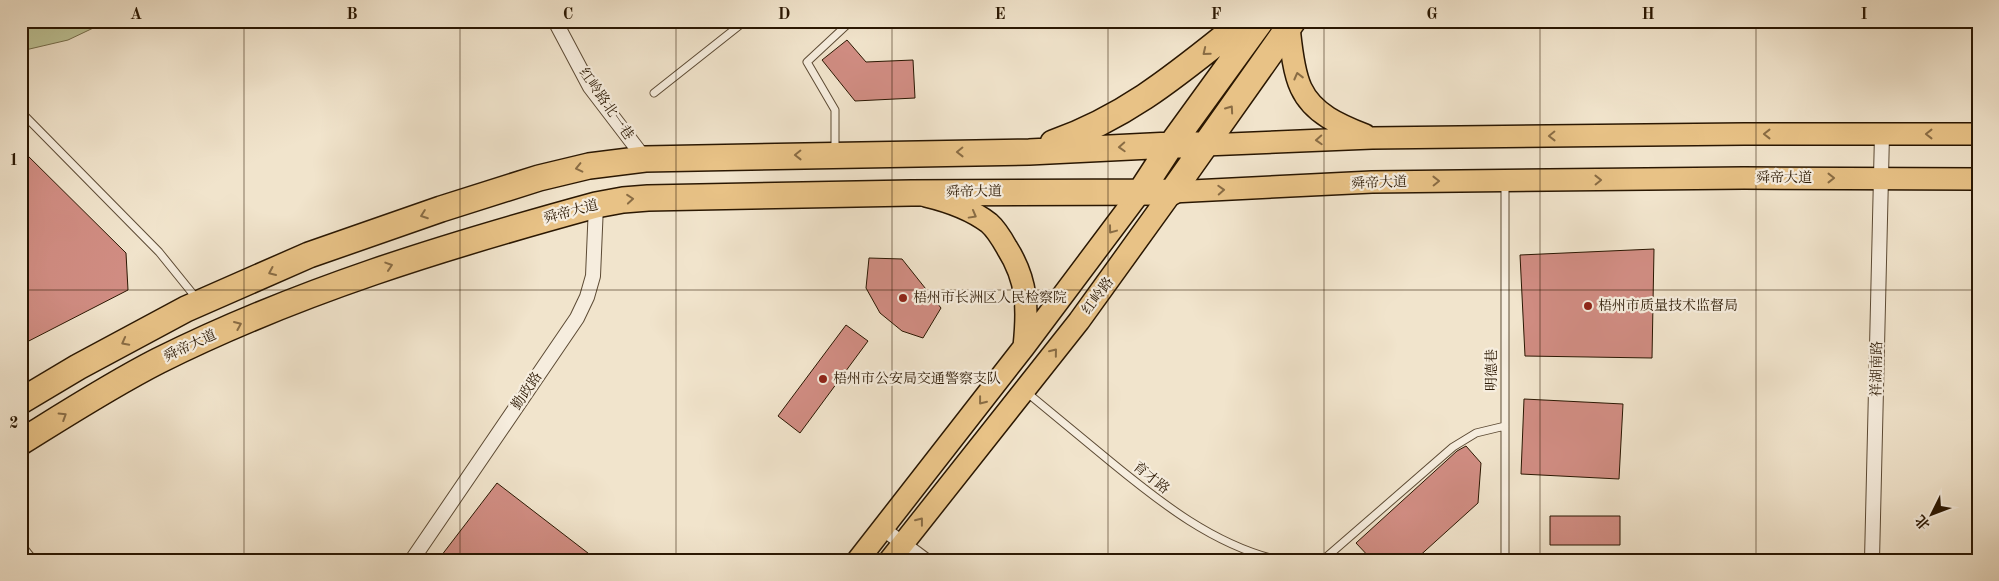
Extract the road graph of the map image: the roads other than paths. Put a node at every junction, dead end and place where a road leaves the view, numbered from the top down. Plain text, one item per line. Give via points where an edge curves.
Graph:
1 (555, 21) edge
2 (745, 21) edge
3 (852, 21) edge
4 (1244, 21) edge
5 (1261, 21) edge
6 (1291, 24) edge
7 (654, 93) dead end
8 (21, 112) edge
9 (1882, 134) junction
10 (1978, 134) edge
11 (1372, 138) junction
12 (1171, 145) junction
13 (1205, 146) junction
14 (1029, 152) junction
15 (835, 154) junction
16 (645, 159) junction
17 (1882, 178) junction
18 (1978, 179) edge
19 (1505, 181) junction
20 (1141, 191) junction
21 (1172, 192) junction
22 (911, 193) junction
23 (596, 205) junction
24 (201, 303) junction
25 (1024, 347) junction
26 (1024, 390) junction
27 (21, 400) edge
28 (1505, 426) junction
29 (21, 442) edge
30 (882, 528) junction
31 (21, 550) edge
32 (896, 552) edge
33 (29, 560) edge
34 (412, 560) edge
35 (858, 560) edge
36 (924, 560) edge
37 (1278, 560) edge
38 (1323, 560) edge
39 (1505, 560) edge
40 (1872, 560) edge

1 - 16 street, 红岭路北一巷 via 590,87
2 - 7 lane
3 - 15 lane via 807,62 835,110
4 -> 14 highway via 1160,88 1128,109 1084,132
5 - 12 highway, 红岭路
11 -> 6 main road via 1337,124 1316,109 1301,88
13 -> 6 highway, 红岭路
8 - 24 lane via 160,252
10 -> 9 main road
9 -> 11 main road
9 - 17 street, 祥湖南路
11 -> 13 main road
12 - 13 highway
12 -> 14 highway
12 - 20 highway, 红岭路
13 - 21 highway, 红岭路
14 -> 15 highway
15 -> 16 highway
16 -> 24 highway via 589,166 539,178 441,209 309,256
17 - 18 main road, 舜帝大道
19 -> 17 main road, 舜帝大道
17 - 40 street, 祥湖南路
21 -> 19 main road, 舜帝大道 via 1372,182
19 - 28 lane, 明德巷
20 - 21 highway, 舜帝大道
20 - 22 highway, 舜帝大道
20 -> 25 main road, 红岭路
26 -> 21 main road, 红岭路 via 1084,314
23 -> 22 highway, 舜帝大道 via 648,198
22 -> 25 main road via 942,200 966,211 989,224 1001,236 1018,266 1025,295
29 -> 23 highway, 舜帝大道 via 157,361 288,303 358,276
23 - 34 street, 勤政路 via 593,276 577,318
24 -> 27 highway
25 -> 30 main road, 红岭路
32 -> 26 main road, 红岭路
26 - 37 lane, 育才路 via 1163,504 1208,532 1256,554
28 - 38 lane via 1476,433 1453,447
28 - 39 lane, 明德巷
30 - 32 street
30 - 35 main road, 红岭路
31 - 33 street
32 - 36 street

